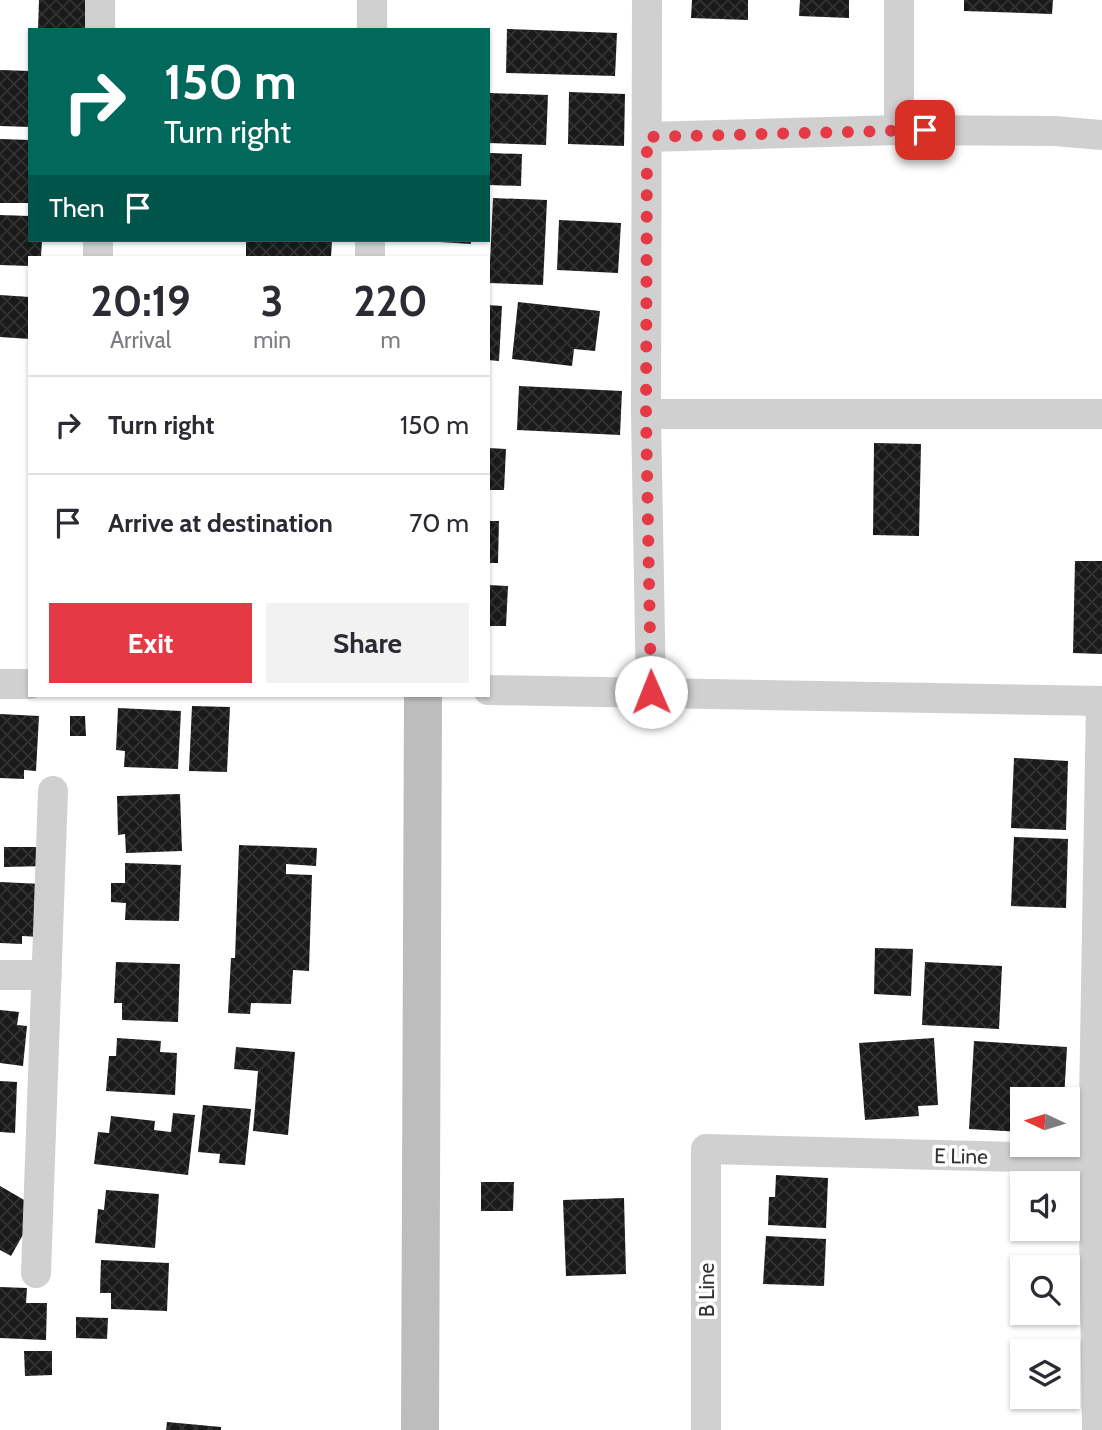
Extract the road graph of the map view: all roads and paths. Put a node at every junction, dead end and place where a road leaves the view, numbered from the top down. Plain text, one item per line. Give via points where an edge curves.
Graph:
1 (100, 0) edge
2 (372, 0) edge
3 (648, 0) edge
4 (899, 0) edge
5 (100, 28) edge
6 (372, 28) edge
7 (899, 130) junction
8 (1102, 135) edge
9 (647, 137) junction
10 (646, 414) junction
11 (1102, 414) edge
12 (0, 684) edge
13 (28, 684) edge
14 (490, 690) edge
15 (651, 692) junction
16 (423, 697) edge
17 (1101, 701) edge
18 (53, 791) dead end
19 (0, 975) edge
20 (47, 975) junction
21 (706, 1149) joint
22 (1093, 1160) junction
23 (36, 1273) dead end
24 (420, 1430) edge
25 (706, 1430) edge
26 (1097, 1430) edge

1 - 5 street
2 - 6 street
3 - 9 street
4 - 7 street
7 - 8 street
7 - 9 street
9 - 10 street
10 - 11 street
10 - 15 street
12 - 13 street
14 - 15 street
15 - 17 street
16 - 24 street
17 - 22 street
18 - 20 street
19 - 20 street
20 - 23 street
21 - 22 street, E Line
21 - 25 street, B Line
22 - 26 street

